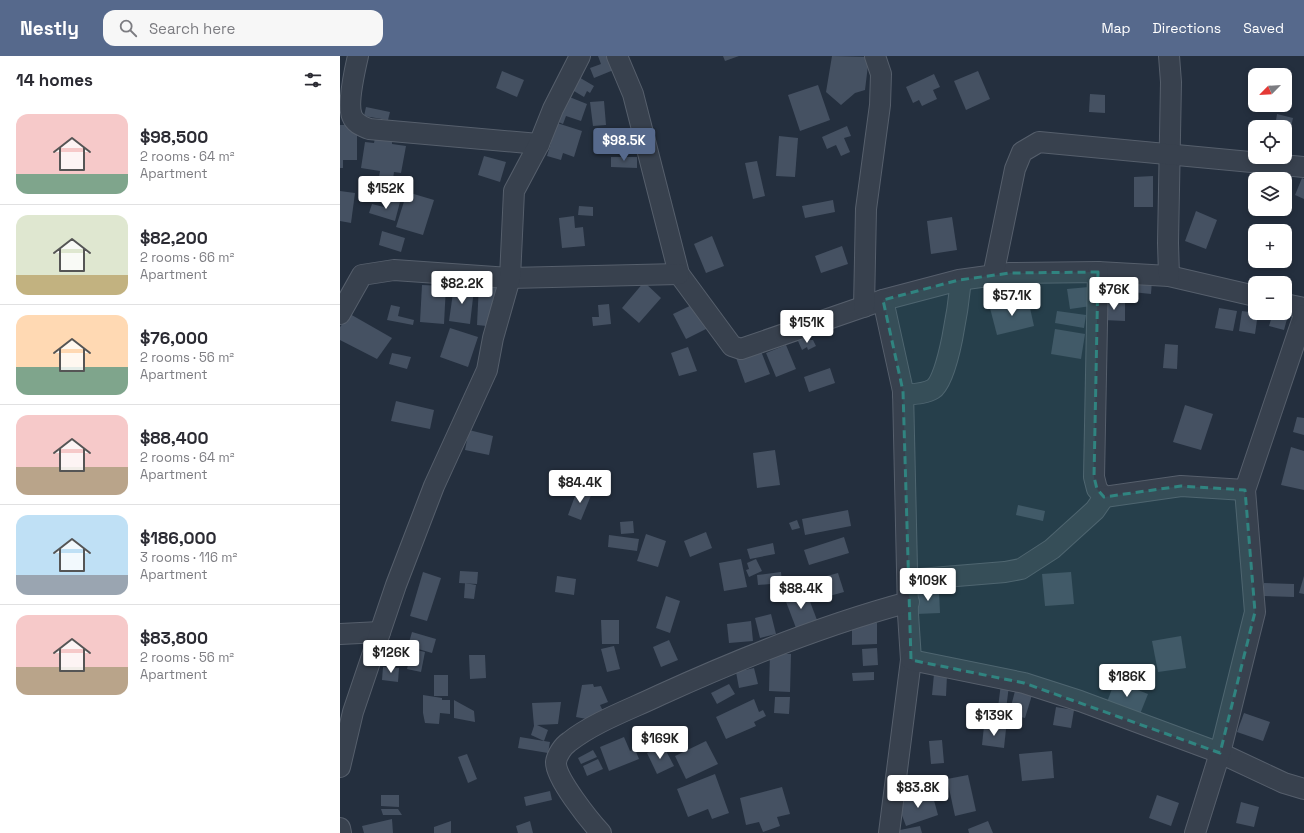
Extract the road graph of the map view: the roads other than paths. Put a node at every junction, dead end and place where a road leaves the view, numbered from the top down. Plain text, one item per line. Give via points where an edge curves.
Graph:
1 (358, 56) edge
2 (580, 56) edge
3 (617, 56) edge
4 (875, 56) edge
5 (1169, 56) edge
6 (539, 144) junction
7 (1170, 156) junction
8 (1304, 166) edge
9 (1098, 272) junction
10 (679, 274) junction
11 (992, 276) junction
12 (1169, 276) junction
13 (510, 278) junction
14 (961, 280) junction
15 (1248, 294) edge
16 (883, 300) junction
17 (1292, 305) edge
18 (864, 307) junction
19 (1304, 308) edge
20 (340, 314) edge
21 (1304, 315) edge
22 (903, 395) junction
23 (1245, 490) junction
24 (1104, 497) junction
25 (908, 580) junction
26 (909, 602) junction
27 (380, 632) junction
28 (340, 634) edge
29 (911, 660) junction
30 (1220, 753) junction
31 (340, 767) edge
32 (1304, 789) edge
33 (340, 828) edge
34 (341, 833) edge
35 (601, 833) edge
36 (889, 833) edge
37 (1195, 833) edge

1 - 6 street via 350,108 352,117 359,125 369,129
2 - 6 street via 552,109
3 - 10 street via 633,94
4 - 18 street via 881,74 880,105 866,210
5 - 7 street
6 - 13 street via 514,191
7 - 8 street
7 - 11 street via 1039,142 1022,152 1015,169
7 - 12 street
9 - 11 street via 1010,273
9 - 12 street
9 - 24 street via 1094,477 1097,489
10 - 13 street
10 - 18 street via 732,346 741,349
11 - 14 street
12 - 15 street
13 - 20 street via 394,270 362,276
13 - 27 street via 487,370 434,486
14 - 16 street
14 - 22 street via 954,329 941,376 934,388 926,392
16 - 18 street
16 - 22 street
17 - 19 street
21 - 23 street
22 - 25 street
23 - 24 street via 1181,486
23 - 30 street via 1255,612
24 - 25 street via 1095,510 1052,549 1021,569
25 - 26 street
26 - 29 street
26 - 35 street via 816,630 734,661 617,715 568,743 560,753 556,766 569,793
27 - 28 street
27 - 31 street via 353,712
29 - 30 street via 1024,683
29 - 36 street
30 - 32 street via 1284,783
30 - 37 street
33 - 34 street

